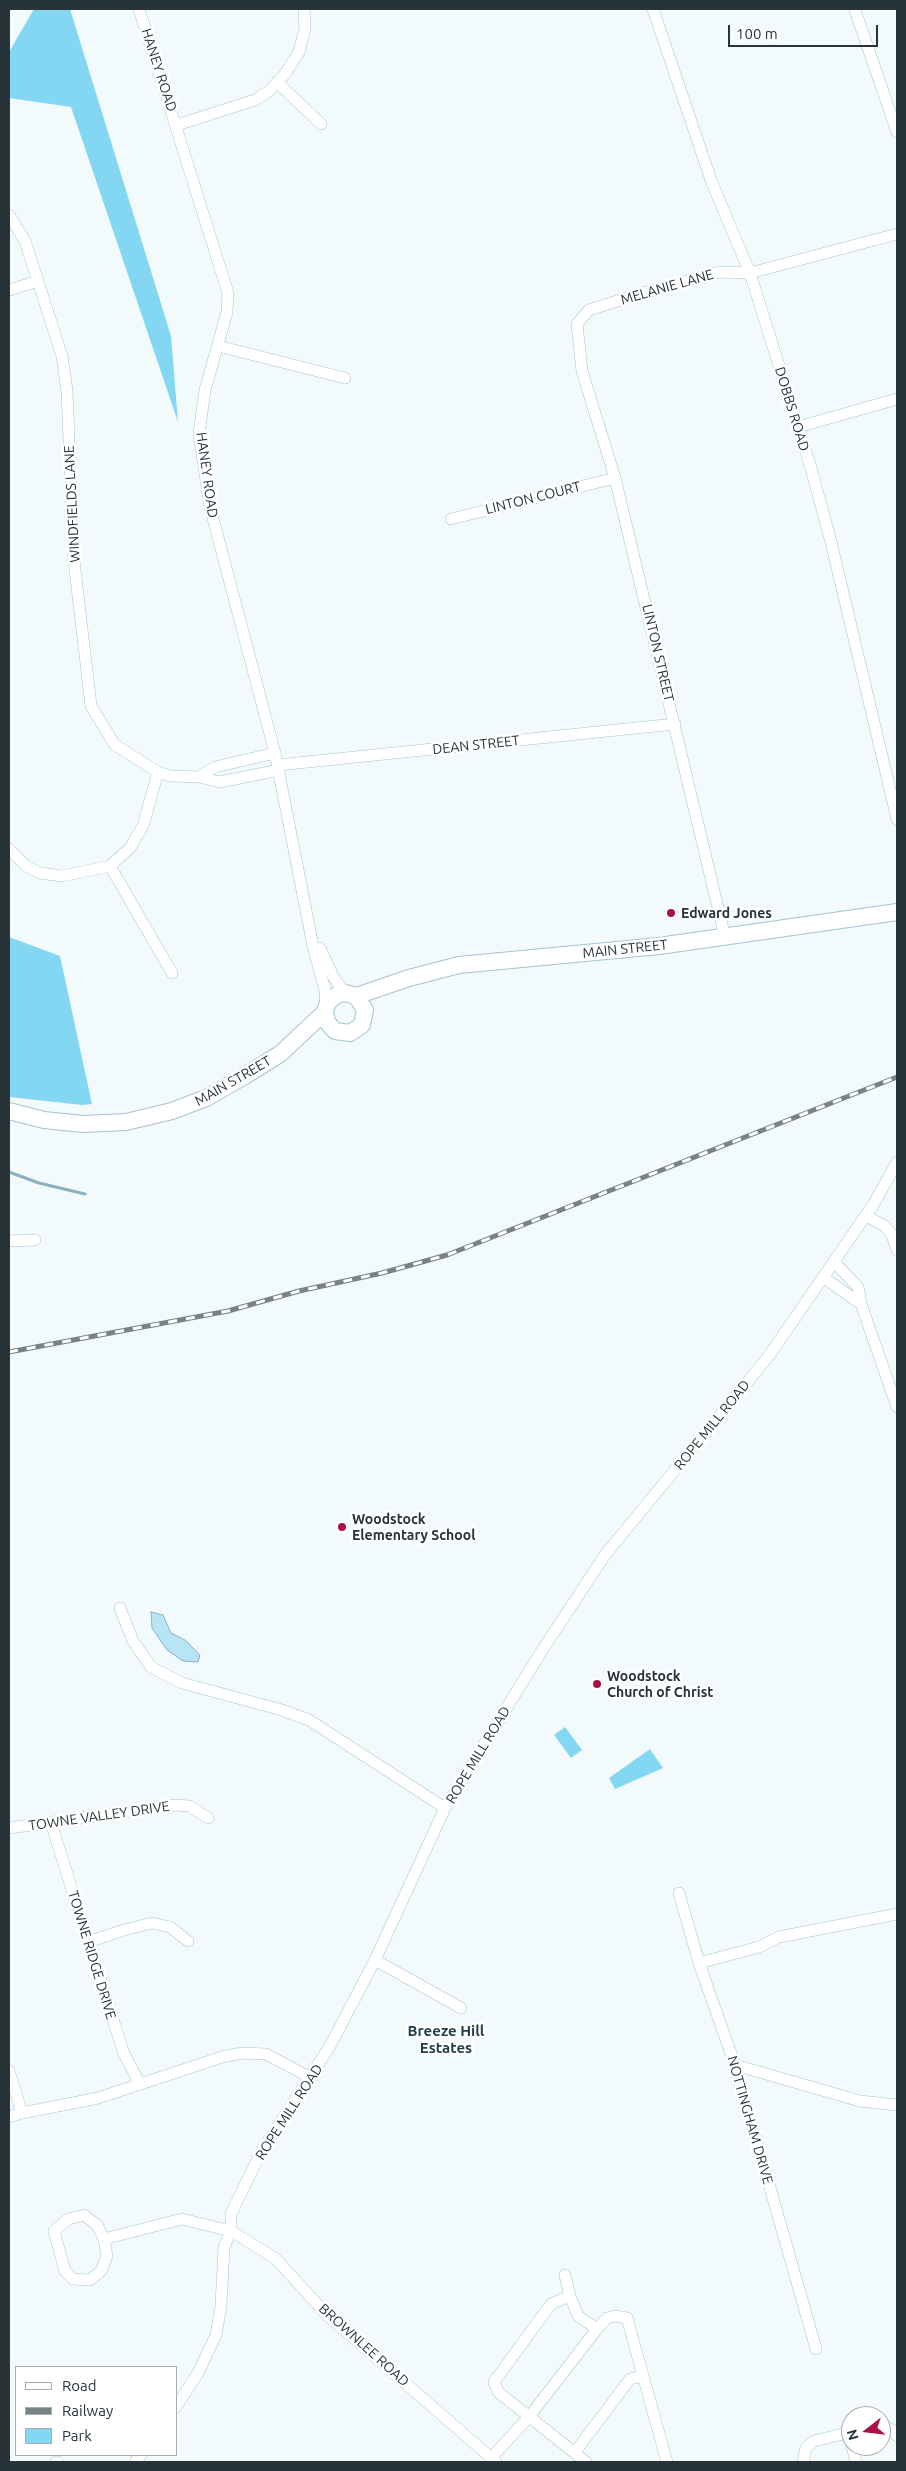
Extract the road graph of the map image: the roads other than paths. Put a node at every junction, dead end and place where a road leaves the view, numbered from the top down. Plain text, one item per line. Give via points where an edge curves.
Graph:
1 (139, 9) edge
2 (304, 9) edge
3 (653, 9) edge
4 (856, 10) edge
5 (277, 82) junction
6 (321, 124) dead end
7 (177, 125) junction
8 (897, 132) edge
9 (9, 216) edge
10 (897, 234) edge
11 (750, 273) junction
12 (38, 281) junction
13 (9, 290) edge
14 (218, 346) junction
15 (582, 371) joint
16 (345, 378) dead end
17 (897, 399) edge
18 (798, 427) junction
19 (615, 478) junction
20 (451, 518) dead end
21 (675, 724) junction
22 (275, 753) junction
23 (278, 768) junction
24 (158, 772) junction
25 (199, 776) junction
26 (897, 819) edge
27 (9, 849) edge
28 (110, 866) junction
29 (897, 912) edge
30 (309, 917) junction
31 (725, 937) junction
32 (172, 973) dead end
33 (419, 977) junction
34 (353, 995) junction
35 (326, 1009) junction
36 (364, 1021) junction
37 (338, 1032) junction
38 (280, 1054) junction
39 (9, 1111) edge
40 (897, 1162) edge
41 (866, 1216) junction
42 (35, 1240) dead end
43 (9, 1241) edge
44 (897, 1250) edge
45 (834, 1262) junction
46 (823, 1278) junction
47 (861, 1304) junction
48 (897, 1407) edge
49 (120, 1608) dead end
50 (445, 1808) junction
51 (208, 1818) dead end
52 (51, 1823) junction
53 (13, 1828) edge
54 (679, 1894) dead end
55 (897, 1914) edge
56 (188, 1941) dead end
57 (88, 1942) junction
58 (375, 1960) junction
59 (699, 1962) junction
60 (461, 2008) dead end
61 (735, 2065) junction
62 (9, 2071) edge
63 (311, 2078) junction
64 (140, 2084) junction
65 (897, 2104) edge
66 (22, 2113) junction
67 (9, 2117) edge
68 (231, 2231) junction
69 (104, 2239) junction
70 (565, 2276) dead end
71 (570, 2296) junction
72 (597, 2329) junction
73 (816, 2349) dead end
74 (643, 2376) junction
75 (178, 2404) edge
76 (529, 2417) junction
77 (841, 2436) edge
78 (575, 2452) junction
79 (494, 2460) edge
80 (586, 2462) edge
81 (666, 2462) edge
82 (803, 2462) edge

1 - 7 street, HANEY ROAD
2 - 5 street via 305,30 299,52
3 - 11 street, DOBBS ROAD via 712,183
4 - 8 street
5 - 6 street
5 - 7 street via 255,100
7 - 14 street, HANEY ROAD via 228,293 227,312
9 - 12 street, WINDFIELDS LANE via 24,241
10 - 11 street, MELANIE LANE
11 - 15 street, MELANIE LANE via 719,272 589,310 577,324
11 - 18 street, DOBBS ROAD
12 - 13 street
12 - 24 street, WINDFIELDS LANE via 62,356 67,391 74,560 91,706 115,744
14 - 16 street
14 - 22 street, HANEY ROAD via 205,390 199,434 212,516
15 - 19 street, LINTON STREET
17 - 18 street
18 - 26 street, DOBBS ROAD via 831,542
19 - 20 street, LINTON COURT
19 - 21 street, LINTON STREET
21 - 23 street, DEAN STREET
21 - 31 street, LINTON STREET
22 - 23 street, HANEY ROAD
22 - 25 street via 215,767
23 - 25 street, DEAN STREET via 220,782
23 - 30 street, HANEY ROAD
24 - 25 street via 170,776
24 - 28 street via 143,826 130,848
27 - 28 street via 26,866 40,873 62,876
28 - 32 street
29 - 31 main road, MAIN STREET
30 - 34 street, HANEY ROAD via 333,976 341,988
30 - 35 street, HANEY ROAD
31 - 33 main road, MAIN STREET via 475,963
33 - 34 main road, MAIN STREET
33 - 36 main road, MAIN STREET via 377,1000
34 - 35 main road, MAIN STREET via 337,995
34 - 36 main road via 364,1007
35 - 37 main road via 329,1024
35 - 38 main road, MAIN STREET
36 - 37 main road, MAIN STREET via 354,1032
37 - 38 main road, MAIN STREET via 315,1037
38 - 39 main road, MAIN STREET via 206,1098 149,1118 82,1124 44,1120
40 - 41 street, ROPE MILL ROAD
41 - 44 street via 885,1226
41 - 45 street, ROPE MILL ROAD
42 - 43 street
45 - 46 street, ROPE MILL ROAD
45 - 47 street via 858,1287
46 - 47 street
46 - 50 street, ROPE MILL ROAD via 768,1357 605,1555
47 - 48 street
49 - 50 street via 132,1641 151,1667 182,1682 309,1720
50 - 58 street, ROPE MILL ROAD
51 - 52 street, TOWNE VALLEY DRIVE via 189,1806 176,1805
52 - 53 street, TOWNE VALLEY DRIVE
52 - 57 street, TOWNE RIDGE DRIVE
54 - 59 street, NOTTINGHAM DRIVE
55 - 59 street via 779,1937 759,1947
56 - 57 street via 170,1927 152,1923
57 - 64 street, TOWNE RIDGE DRIVE via 124,2054
58 - 60 street
58 - 63 street, ROPE MILL ROAD
59 - 61 street, NOTTINGHAM DRIVE
61 - 65 street via 860,2101
61 - 73 street, NOTTINGHAM DRIVE
62 - 66 street
63 - 64 street via 266,2054 252,2053 222,2057
63 - 68 street, ROPE MILL ROAD via 261,2152 231,2214
64 - 66 street via 98,2098
66 - 67 street
68 - 69 street, BROWNLEE ROAD via 182,2219
68 - 75 street, ROPE MILL ROAD via 224,2247 216,2335 198,2373
68 - 79 street, BROWNLEE ROAD via 276,2259 328,2316
69 - 69 street via 97,2225 84,2215 68,2219 54,2231 65,2272 73,2279 90,2280 101,2271 107,2256
70 - 71 street
71 - 72 street via 578,2316
71 - 76 street via 551,2304 494,2382 498,2392
72 - 74 street via 607,2318 627,2318
72 - 76 street
74 - 78 street via 630,2379
74 - 81 street
76 - 78 street
76 - 79 street
77 - 82 street via 814,2441 806,2448
78 - 80 street

